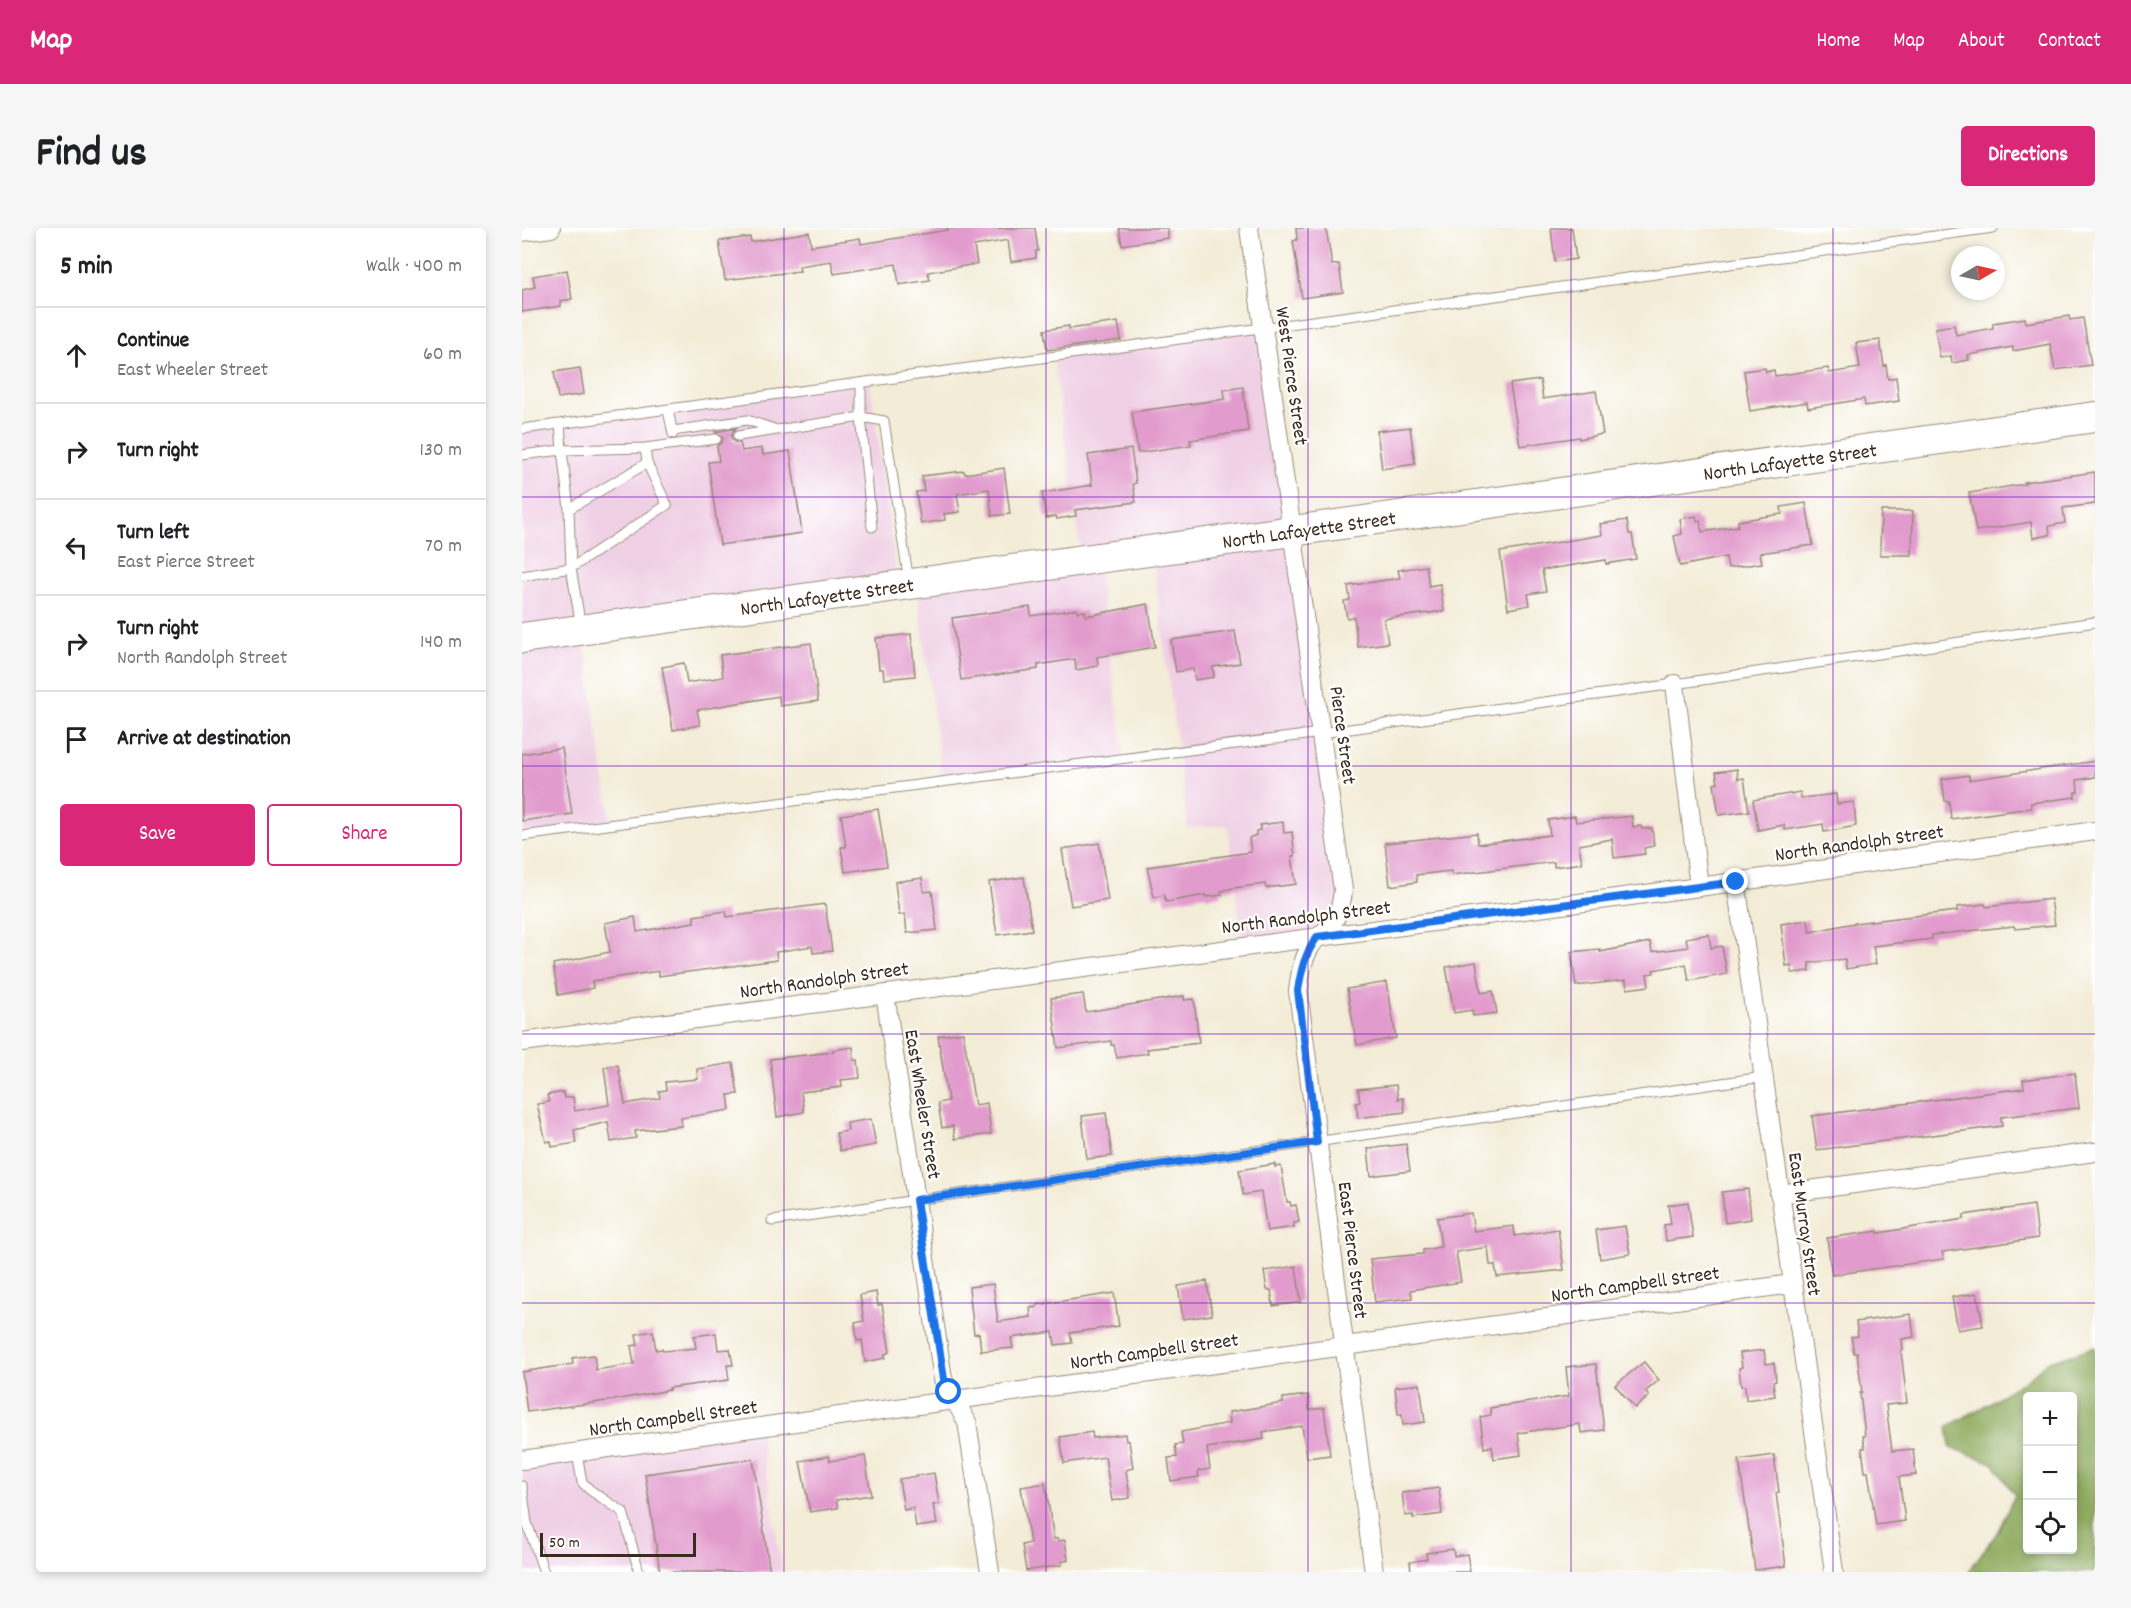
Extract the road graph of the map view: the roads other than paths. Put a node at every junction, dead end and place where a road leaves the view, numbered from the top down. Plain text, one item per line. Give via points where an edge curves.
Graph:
1 (552, 228) edge
2 (1249, 228) edge
3 (1993, 228) edge
4 (522, 232) edge
5 (1264, 329) junction
6 (861, 383) junction
7 (668, 410) junction
8 (861, 417) junction
9 (2095, 417) edge
10 (560, 424) junction
11 (522, 429) edge
12 (672, 430) junction
13 (777, 430) junction
14 (738, 436) dead end
15 (716, 439) dead end
16 (675, 446) junction
17 (645, 448) junction
18 (562, 450) junction
19 (522, 455) edge
20 (647, 463) junction
21 (570, 509) junction
22 (872, 527) dead end
23 (1293, 531) junction
24 (571, 567) junction
25 (522, 576) edge
26 (910, 584) junction
27 (2095, 622) edge
28 (582, 629) junction
29 (522, 638) edge
30 (1675, 684) junction
31 (1321, 733) junction
32 (2095, 831) edge
33 (522, 836) edge
34 (1736, 882) junction
35 (1699, 887) junction
36 (1317, 937) junction
37 (885, 994) junction
38 (522, 1042) edge
39 (1763, 1077) junction
40 (1317, 1142) junction
41 (2095, 1152) edge
42 (1779, 1194) junction
43 (916, 1200) junction
44 (772, 1221) dead end
45 (1792, 1284) junction
46 (1344, 1347) junction
47 (954, 1401) junction
48 (578, 1453) junction
49 (522, 1460) edge
50 (522, 1486) edge
51 (544, 1572) edge
52 (639, 1572) edge
53 (990, 1572) edge
54 (1374, 1572) edge
55 (1834, 1572) edge

1 - 4 street
2 - 5 street, West Pierce Street
3 - 5 lane
5 - 6 lane
5 - 23 street, West Pierce Street
6 - 7 lane
6 - 8 lane
7 - 10 lane
7 - 12 lane
8 - 13 lane
8 - 22 lane
8 - 26 lane via 884,421
9 - 23 highway, North Lafayette Street
10 - 11 lane
10 - 18 lane
12 - 13 lane via 747,420
12 - 16 lane
13 - 14 lane
15 - 16 lane
16 - 17 lane
17 - 18 lane
17 - 20 lane
18 - 19 lane
18 - 21 lane
20 - 21 lane
20 - 24 lane via 667,505
21 - 24 lane
23 - 26 highway, North Lafayette Street
23 - 31 street, Pierce Street
24 - 25 lane
24 - 28 lane
26 - 28 highway, North Lafayette Street
27 - 30 lane
28 - 29 highway, North Lafayette Street
30 - 31 lane
30 - 35 street
31 - 33 lane
31 - 36 street, Pierce Street via 1343,890 1333,922
32 - 34 street, North Randolph Street
34 - 35 street, North Randolph Street
34 - 39 street, East Murray Street
35 - 36 street, North Randolph Street
36 - 37 street, North Randolph Street
36 - 40 street, East Pierce Street via 1301,968 1298,991
37 - 38 street, North Randolph Street
37 - 43 street, East Wheeler Street
39 - 40 lane
39 - 42 street, East Murray Street
40 - 43 lane
40 - 46 street, East Pierce Street
41 - 42 street
42 - 45 street, East Murray Street
43 - 44 lane
43 - 47 street, East Wheeler Street via 944,1379
45 - 46 street, North Campbell Street
45 - 55 street, East Murray Street
46 - 47 street, North Campbell Street
46 - 54 street, East Pierce Street
47 - 48 street, North Campbell Street
47 - 53 street, East Wheeler Street via 967,1422
48 - 49 street, North Campbell Street
48 - 52 lane via 582,1482 623,1512
50 - 51 lane via 527,1522

